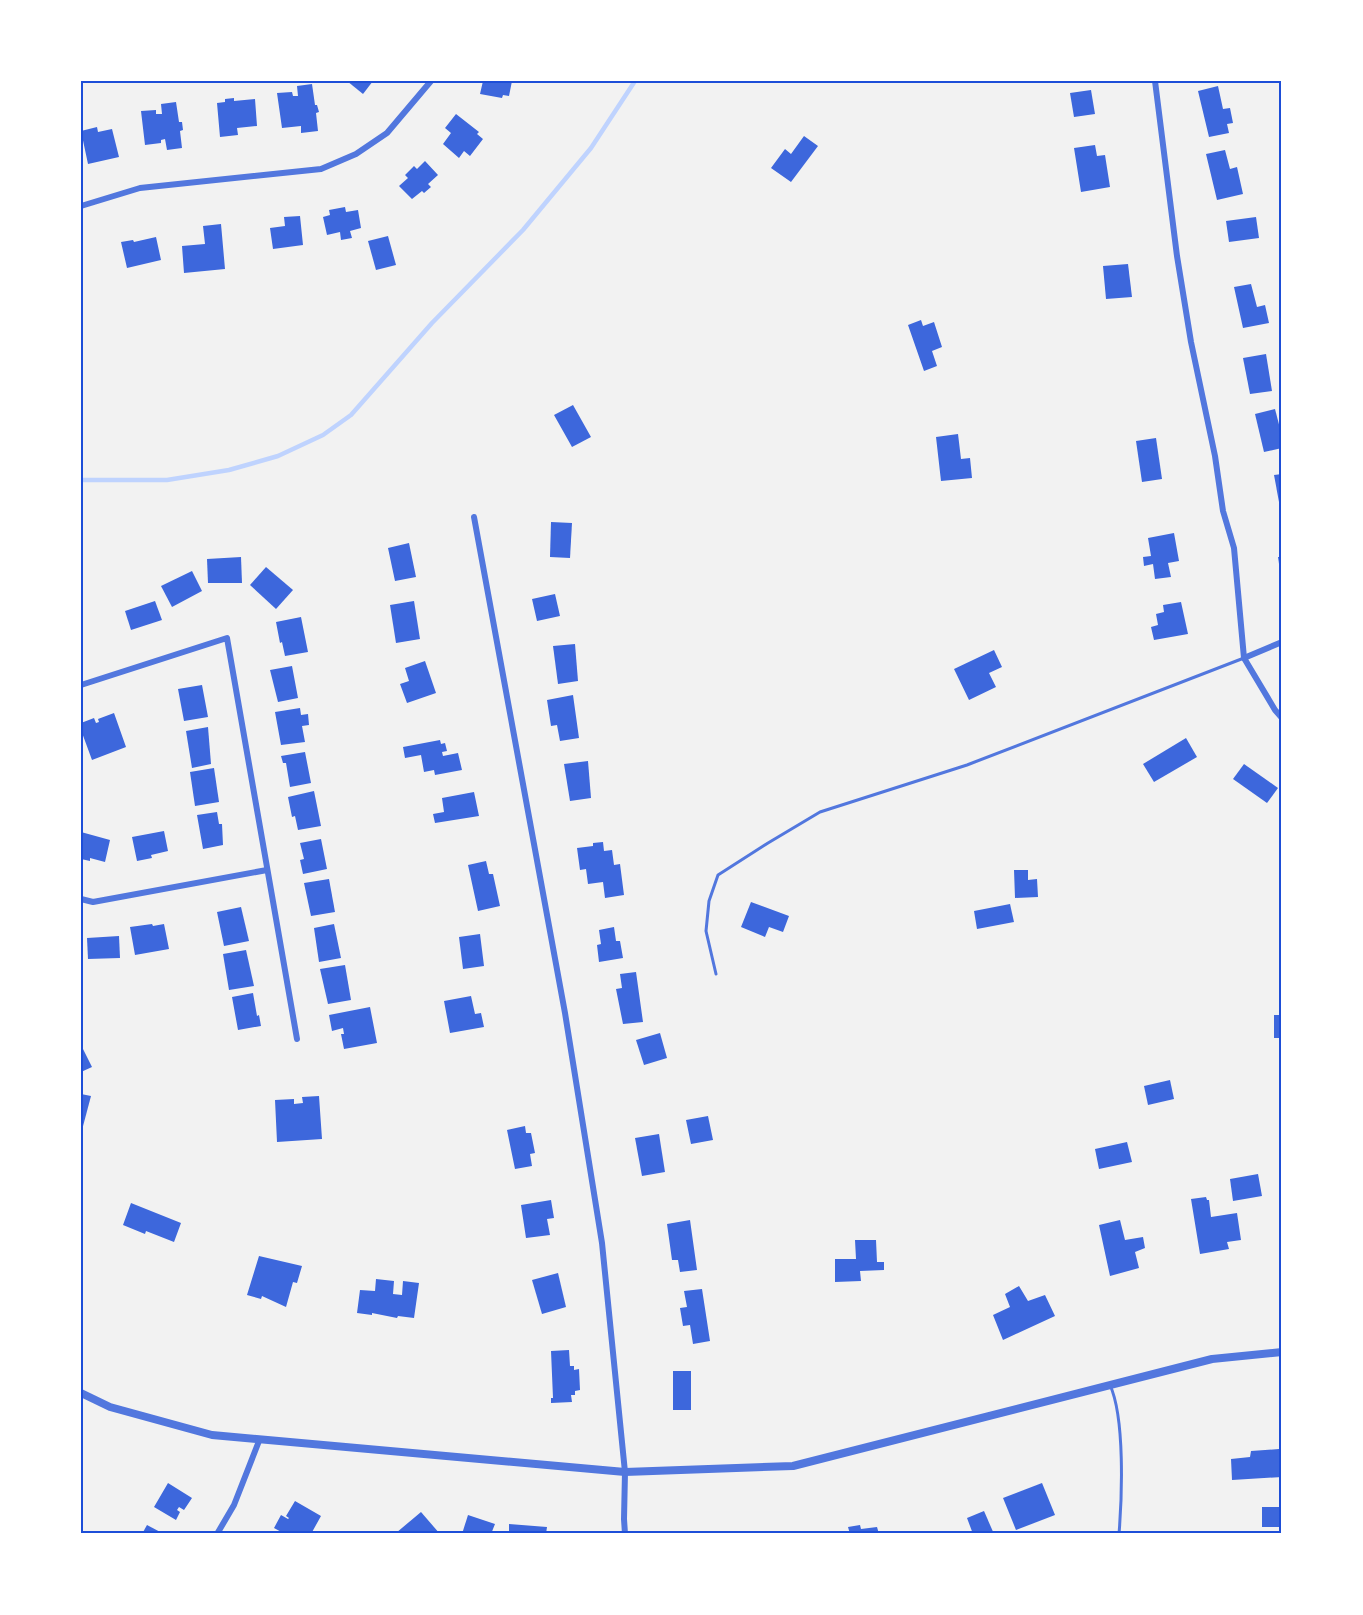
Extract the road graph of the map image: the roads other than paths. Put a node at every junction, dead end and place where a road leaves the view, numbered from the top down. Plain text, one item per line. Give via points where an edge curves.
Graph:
1 (431, 81) edge
2 (1155, 81) edge
3 (81, 206) edge
4 (474, 517) dead end
5 (1282, 642) edge
6 (1244, 658) junction
7 (81, 685) edge
8 (1282, 718) edge
9 (267, 870) junction
10 (81, 899) edge
11 (716, 974) dead end
12 (297, 1039) dead end
13 (1282, 1352) edge
14 (1109, 1384) junction
15 (81, 1393) edge
16 (259, 1441) junction
17 (626, 1472) junction
18 (217, 1534) edge
19 (625, 1534) edge
20 (1119, 1534) edge

1 - 3 street via 387,133 356,154 321,168 140,188
2 - 6 street via 1191,342 1223,511 1234,548
4 - 17 street via 565,1013 602,1243
5 - 6 street
6 - 8 street
6 - 11 lane via 967,765 820,812 768,843 718,875 709,901 706,932
7 - 9 street via 227,638
9 - 10 street via 93,902
9 - 12 street
13 - 14 street via 1212,1359
14 - 17 street via 793,1466
14 - 20 lane via 1118,1422
15 - 16 street via 110,1407 212,1435
16 - 17 street
16 - 18 street via 234,1505
17 - 19 street

